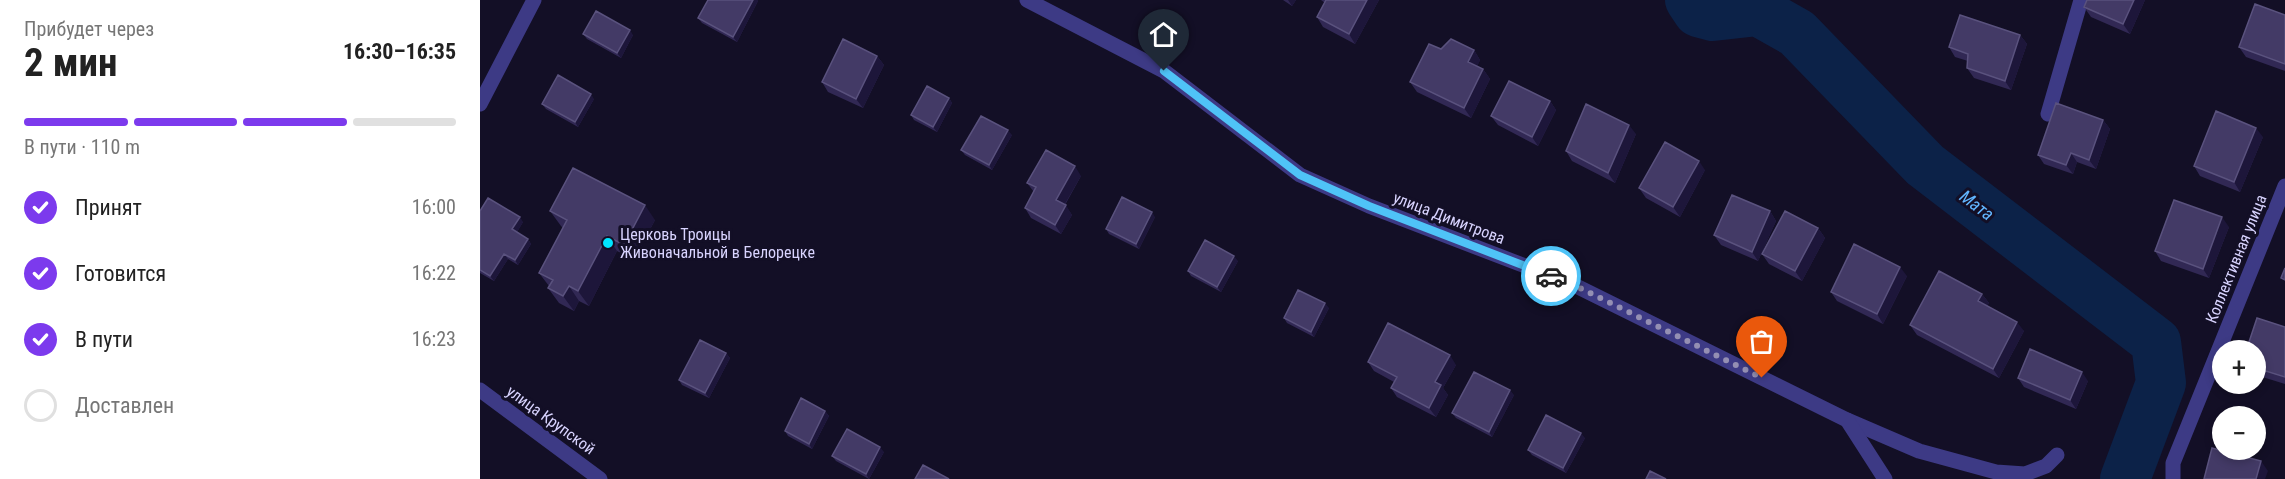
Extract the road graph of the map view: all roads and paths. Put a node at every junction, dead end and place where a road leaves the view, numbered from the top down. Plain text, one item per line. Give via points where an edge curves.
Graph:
1 (534, 0) edge
2 (1027, 0) edge
3 (2081, 0) edge
4 (480, 104) edge
5 (2048, 114) dead end
6 (2285, 186) edge
7 (480, 390) edge
8 (1847, 420) junction
9 (2057, 455) dead end
10 (600, 479) edge
11 (1885, 479) edge
12 (2173, 479) edge

1 - 4 street
2 - 8 street, улица Димитрова via 1164,71 1300,175 1369,206 1572,284
3 - 5 street
6 - 12 street, Коллективная улица via 2173,463
7 - 10 street, улица Крупской
8 - 9 street, улица Димитрова via 1919,451 1996,472 2025,474 2046,466
8 - 11 street

